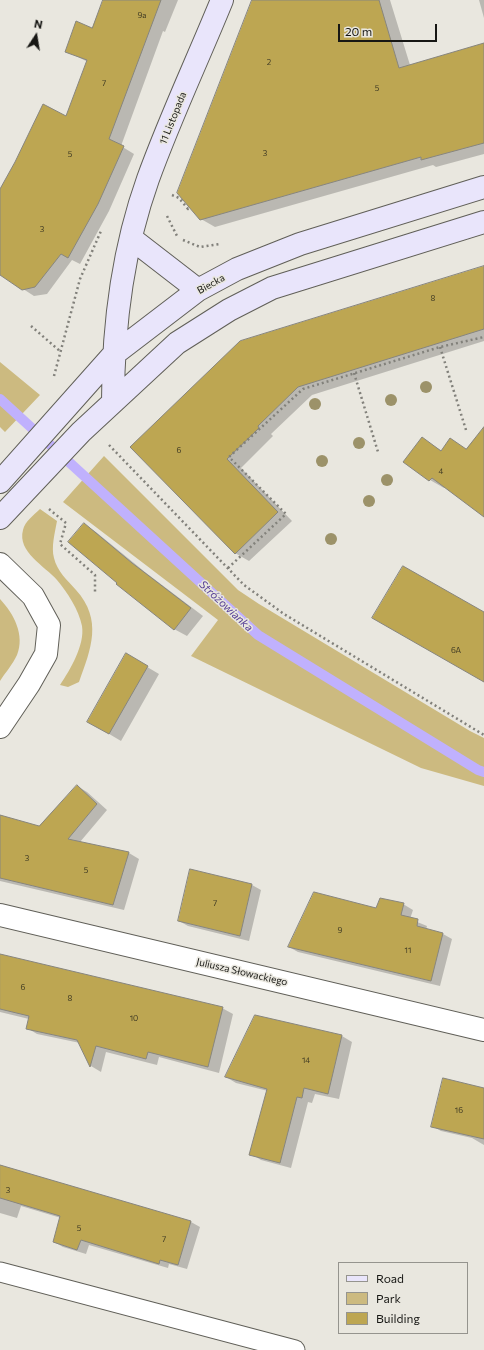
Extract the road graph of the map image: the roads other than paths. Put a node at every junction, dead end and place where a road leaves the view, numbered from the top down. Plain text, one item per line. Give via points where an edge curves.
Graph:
1 (222, 0) edge
2 (484, 187) edge
3 (484, 222) edge
4 (132, 239) junction
5 (198, 290) junction
6 (113, 355) junction
7 (113, 402) junction
8 (0, 482) edge
9 (0, 518) edge
10 (0, 564) edge
11 (0, 727) edge
12 (0, 915) edge
13 (484, 1030) edge
14 (0, 1272) edge
15 (295, 1350) edge

1 - 4 street, 11 Listopada via 148,179
2 - 5 street, Biecka via 300,244 237,269
3 - 7 street via 272,288 229,310 177,343
4 - 5 street
4 - 6 street, 11 Listopada via 122,286
5 - 6 street, Biecka
6 - 7 street, 11 Listopada
6 - 8 street, Biecka
7 - 9 street
10 - 11 street via 33,596 49,625 46,654
12 - 13 street, Juliusza Słowackiego
14 - 15 lane

